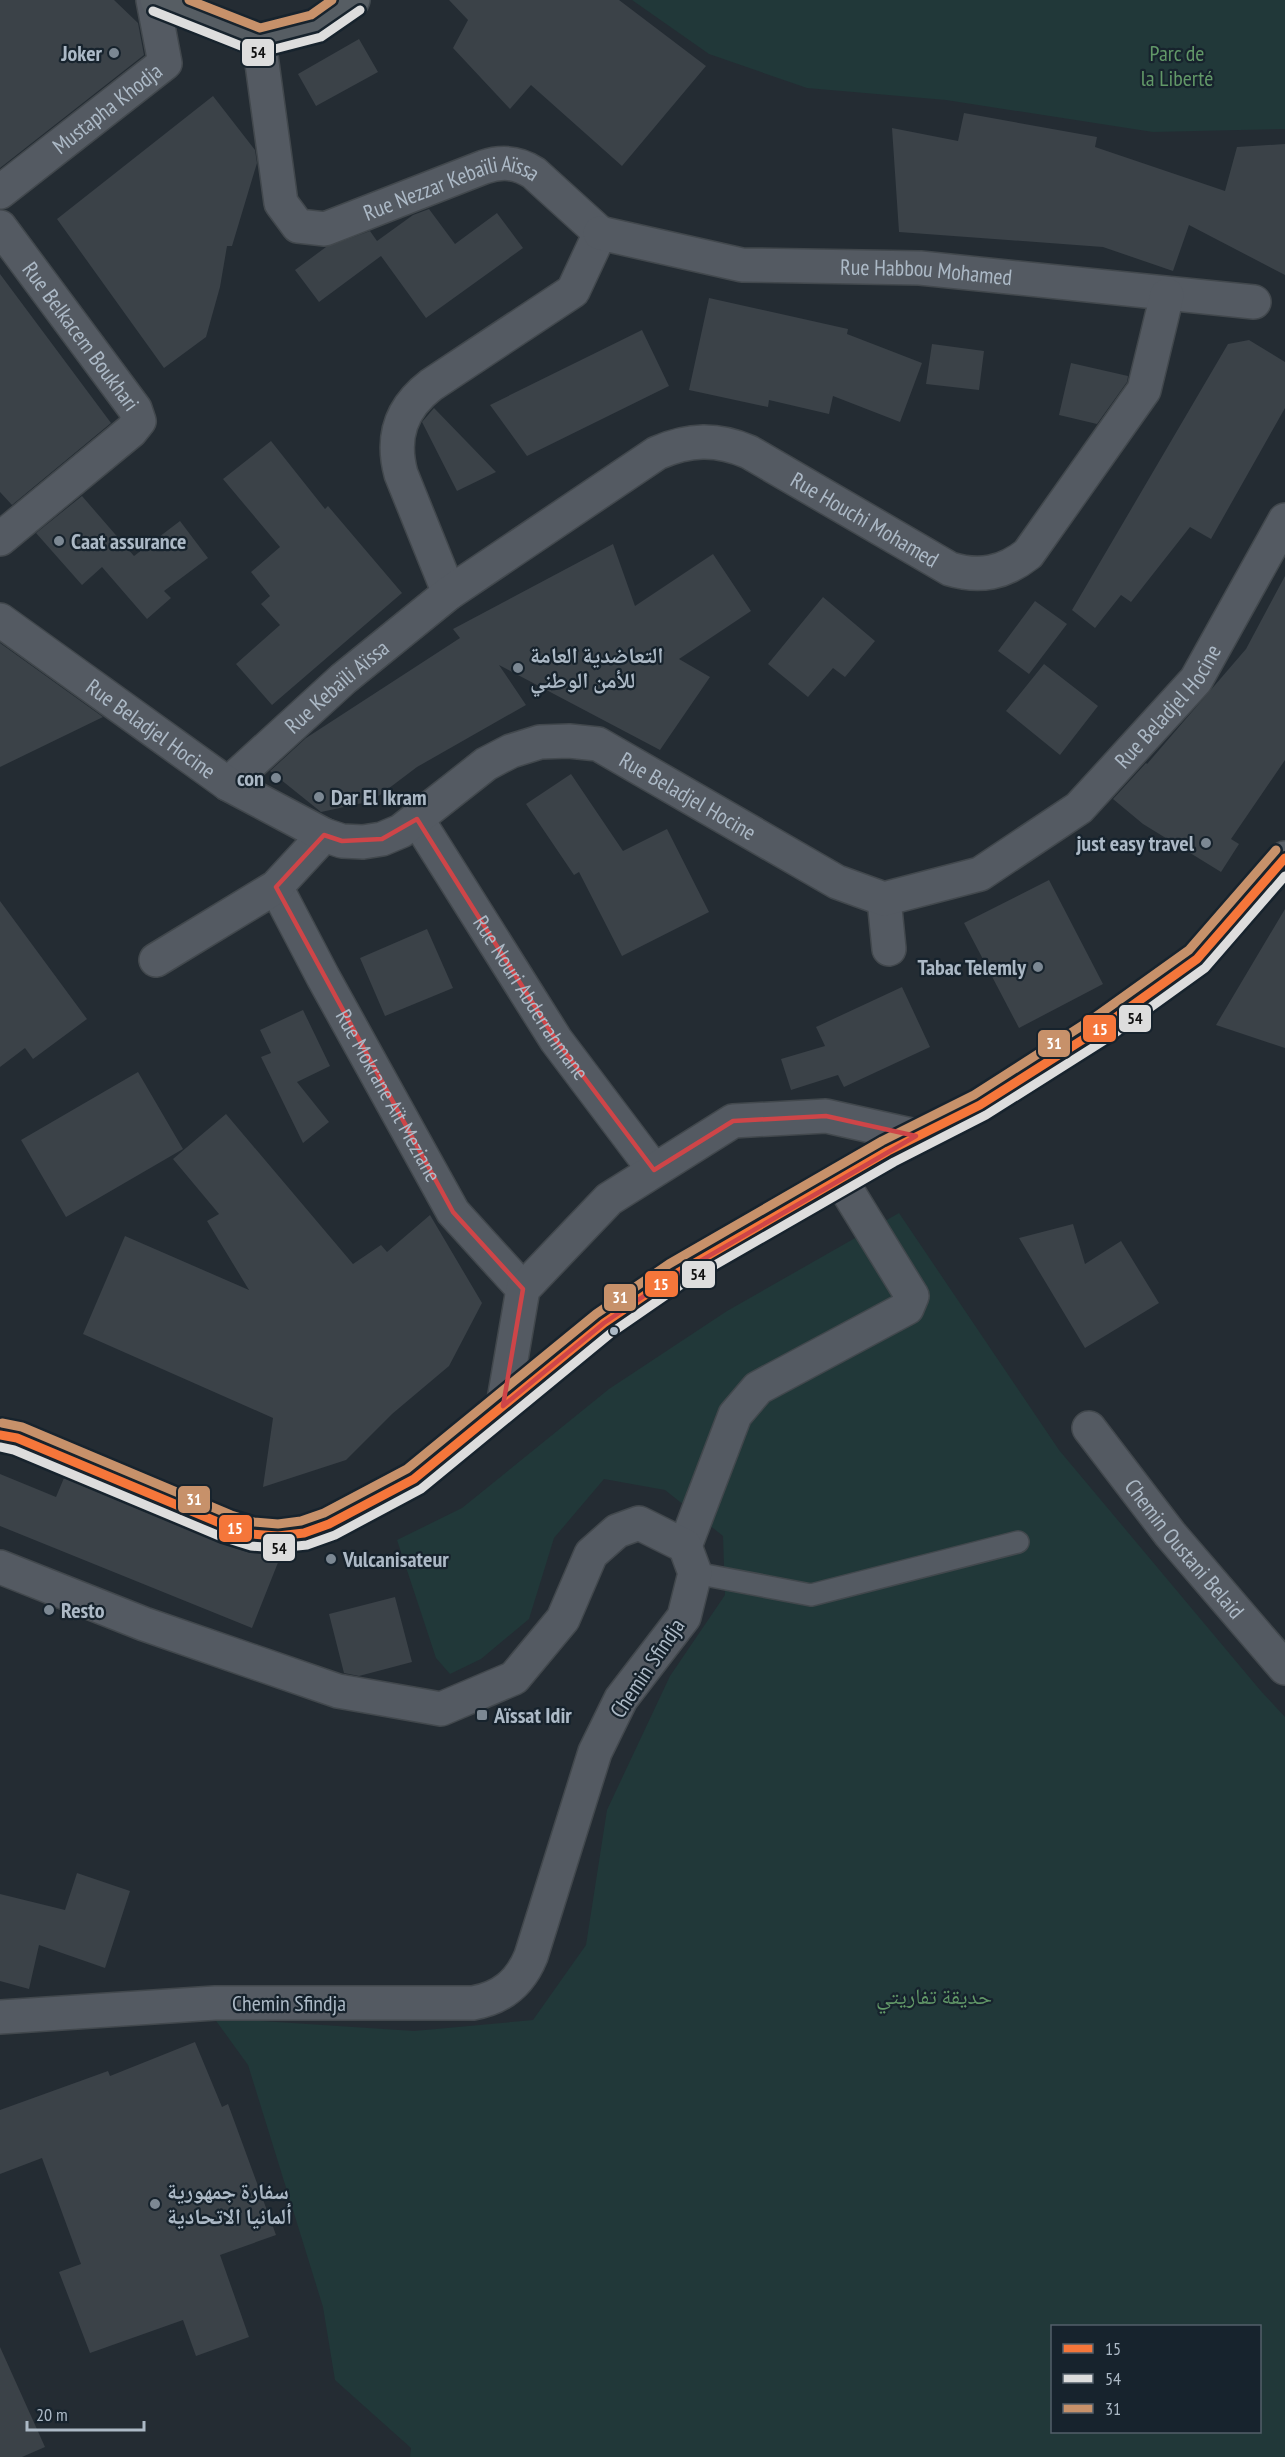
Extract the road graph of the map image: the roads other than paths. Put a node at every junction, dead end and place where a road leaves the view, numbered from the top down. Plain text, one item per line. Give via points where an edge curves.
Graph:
1 (155, 0) edge
2 (353, 0) edge
3 (259, 41) junction
4 (0, 192) edge
5 (0, 226) edge
6 (600, 234) junction
7 (1167, 295) junction
8 (1254, 302) dead end
9 (1285, 520) edge
10 (0, 539) edge
11 (449, 593) junction
12 (0, 620) edge
13 (228, 784) junction
14 (417, 819) junction
15 (324, 835) junction
16 (1285, 858) edge
17 (276, 887) junction
18 (884, 899) junction
19 (889, 949) dead end
20 (156, 960) dead end
21 (916, 1136) junction
22 (654, 1170) junction
23 (840, 1179) junction
24 (523, 1289) junction
25 (503, 1406) junction
26 (1089, 1428) dead end
27 (0, 1434) edge
28 (1018, 1542) dead end
29 (690, 1559) junction
30 (0, 1567) edge
31 (1285, 1668) edge
32 (0, 2017) edge

1 - 3 main road
1 - 4 street, Mustapha Khodja via 165,63
2 - 3 main road via 316,26
3 - 6 street, Rue Nezzar Kebaïli Aïssa via 281,203 298,226 325,229 484,167 504,163 534,173
5 - 10 street, Rue Belkacem Boukhari via 135,409 139,420 131,431
6 - 7 street, Rue Habbou Mohamed via 742,265 920,268
6 - 11 street via 573,291 431,385 412,402 400,424 396,441 401,474
7 - 8 street, Rue Habbou Mohamed
7 - 11 street, Rue Houchi Mohamed via 1144,390 1028,554 999,571 966,574 950,569 749,452 731,444 693,441 657,453
9 - 18 street, Rue Beladjel Hocine via 1196,680 1079,808 980,874
11 - 13 street, Rue Kebaïli Aïssa via 343,679
12 - 13 street, Rue Beladjel Hocine
13 - 15 street, Rue Beladjel Hocine
14 - 15 street, Rue Beladjel Hocine via 382,839 342,841
14 - 18 street, Rue Beladjel Hocine via 486,764 511,751 540,742 598,744 837,882
14 - 22 street, Rue Nouri Abderrahmane via 556,1040
15 - 17 street
16 - 21 main road via 1197,959 1101,1028 980,1105
17 - 20 street
17 - 24 street, Rue Mokrane Aït Meziane via 453,1212
18 - 19 street
21 - 22 street via 826,1116 733,1121
21 - 23 main road
22 - 24 street via 609,1199
23 - 25 main road via 669,1279 604,1323
23 - 29 street, Chemin Sfindja via 912,1296 907,1308 758,1388 735,1415
24 - 25 street
25 - 27 main road via 414,1479 329,1524 304,1533 278,1536 252,1534 227,1526
26 - 31 street, Chemin Oustani Belaid via 1170,1534
28 - 29 lane via 811,1595
29 - 30 street via 639,1523 617,1531 591,1554 563,1619 514,1678 441,1709 338,1691 144,1624
29 - 32 street, Chemin Sfindja via 684,1617 621,1699 595,1752 528,1962 518,1979 498,1996 473,2002 215,2003

